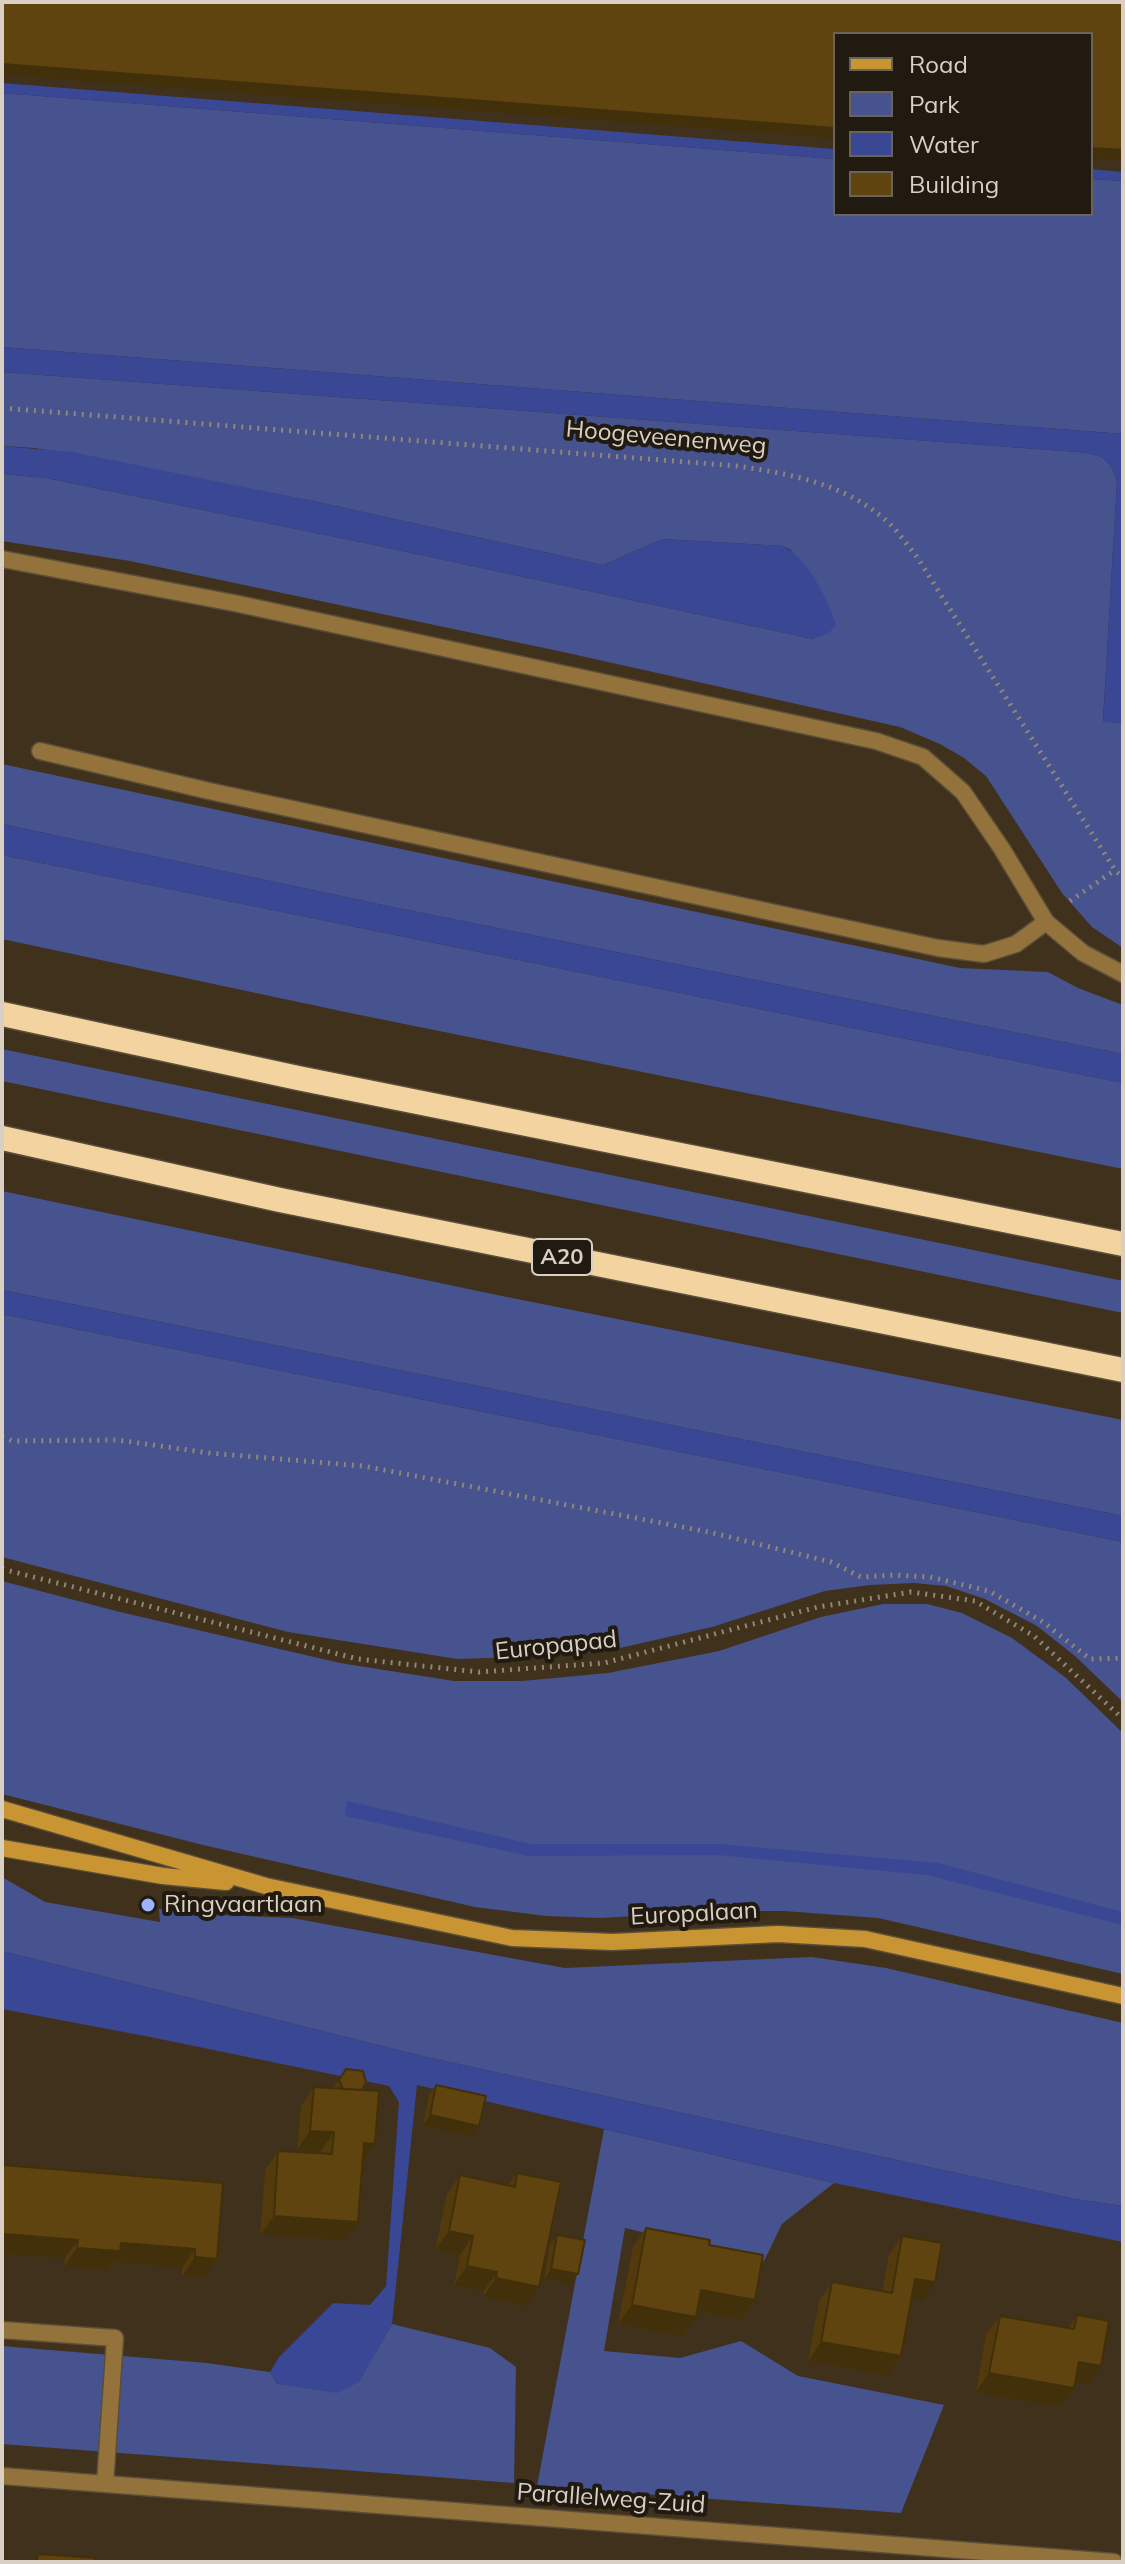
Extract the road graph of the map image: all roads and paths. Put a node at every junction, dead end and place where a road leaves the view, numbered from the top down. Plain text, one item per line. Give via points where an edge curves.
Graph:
1 (2, 408) edge
2 (2, 559) edge
3 (40, 751) dead end
4 (1115, 870) junction
5 (1123, 878) edge
6 (1046, 922) junction
7 (1123, 974) edge
8 (2, 1014) edge
9 (2, 1138) edge
10 (1123, 1244) edge
11 (1123, 1370) edge
12 (2, 1437) edge
13 (2, 1569) edge
14 (1123, 1658) edge
15 (1123, 1719) edge
16 (2, 1809) edge
17 (2, 1848) edge
18 (266, 1886) junction
19 (1123, 1996) edge
20 (2, 2330) edge
21 (2, 2476) edge
22 (105, 2484) junction
23 (1114, 2562) edge

1 - 4 path, Hoogeveenenweg via 737,466 815,481 856,499 889,523 917,557
2 - 6 street via 234,603 888,745 923,757 963,792
3 - 6 street via 938,948 984,954 1016,944
4 - 5 path, Hoogeveenenweg
4 - 6 path
6 - 7 street via 1083,953
8 - 10 highway
9 - 11 highway, A20 via 280,1200
12 - 14 path via 118,1440 363,1466 709,1532 831,1562 861,1577 930,1577 989,1591 1043,1622 1090,1659
13 - 15 path, Europapad via 358,1659 479,1672 604,1663 818,1607 911,1592 975,1601 1034,1636
16 - 18 main road, Europalaan
17 - 18 main road, Europalaan via 163,1876
18 - 19 main road, Europalaan via 512,1938 613,1942 778,1934 865,1939
20 - 22 street via 115,2338
21 - 22 street, Parallelweg-Zuid
22 - 23 street, Parallelweg-Zuid

